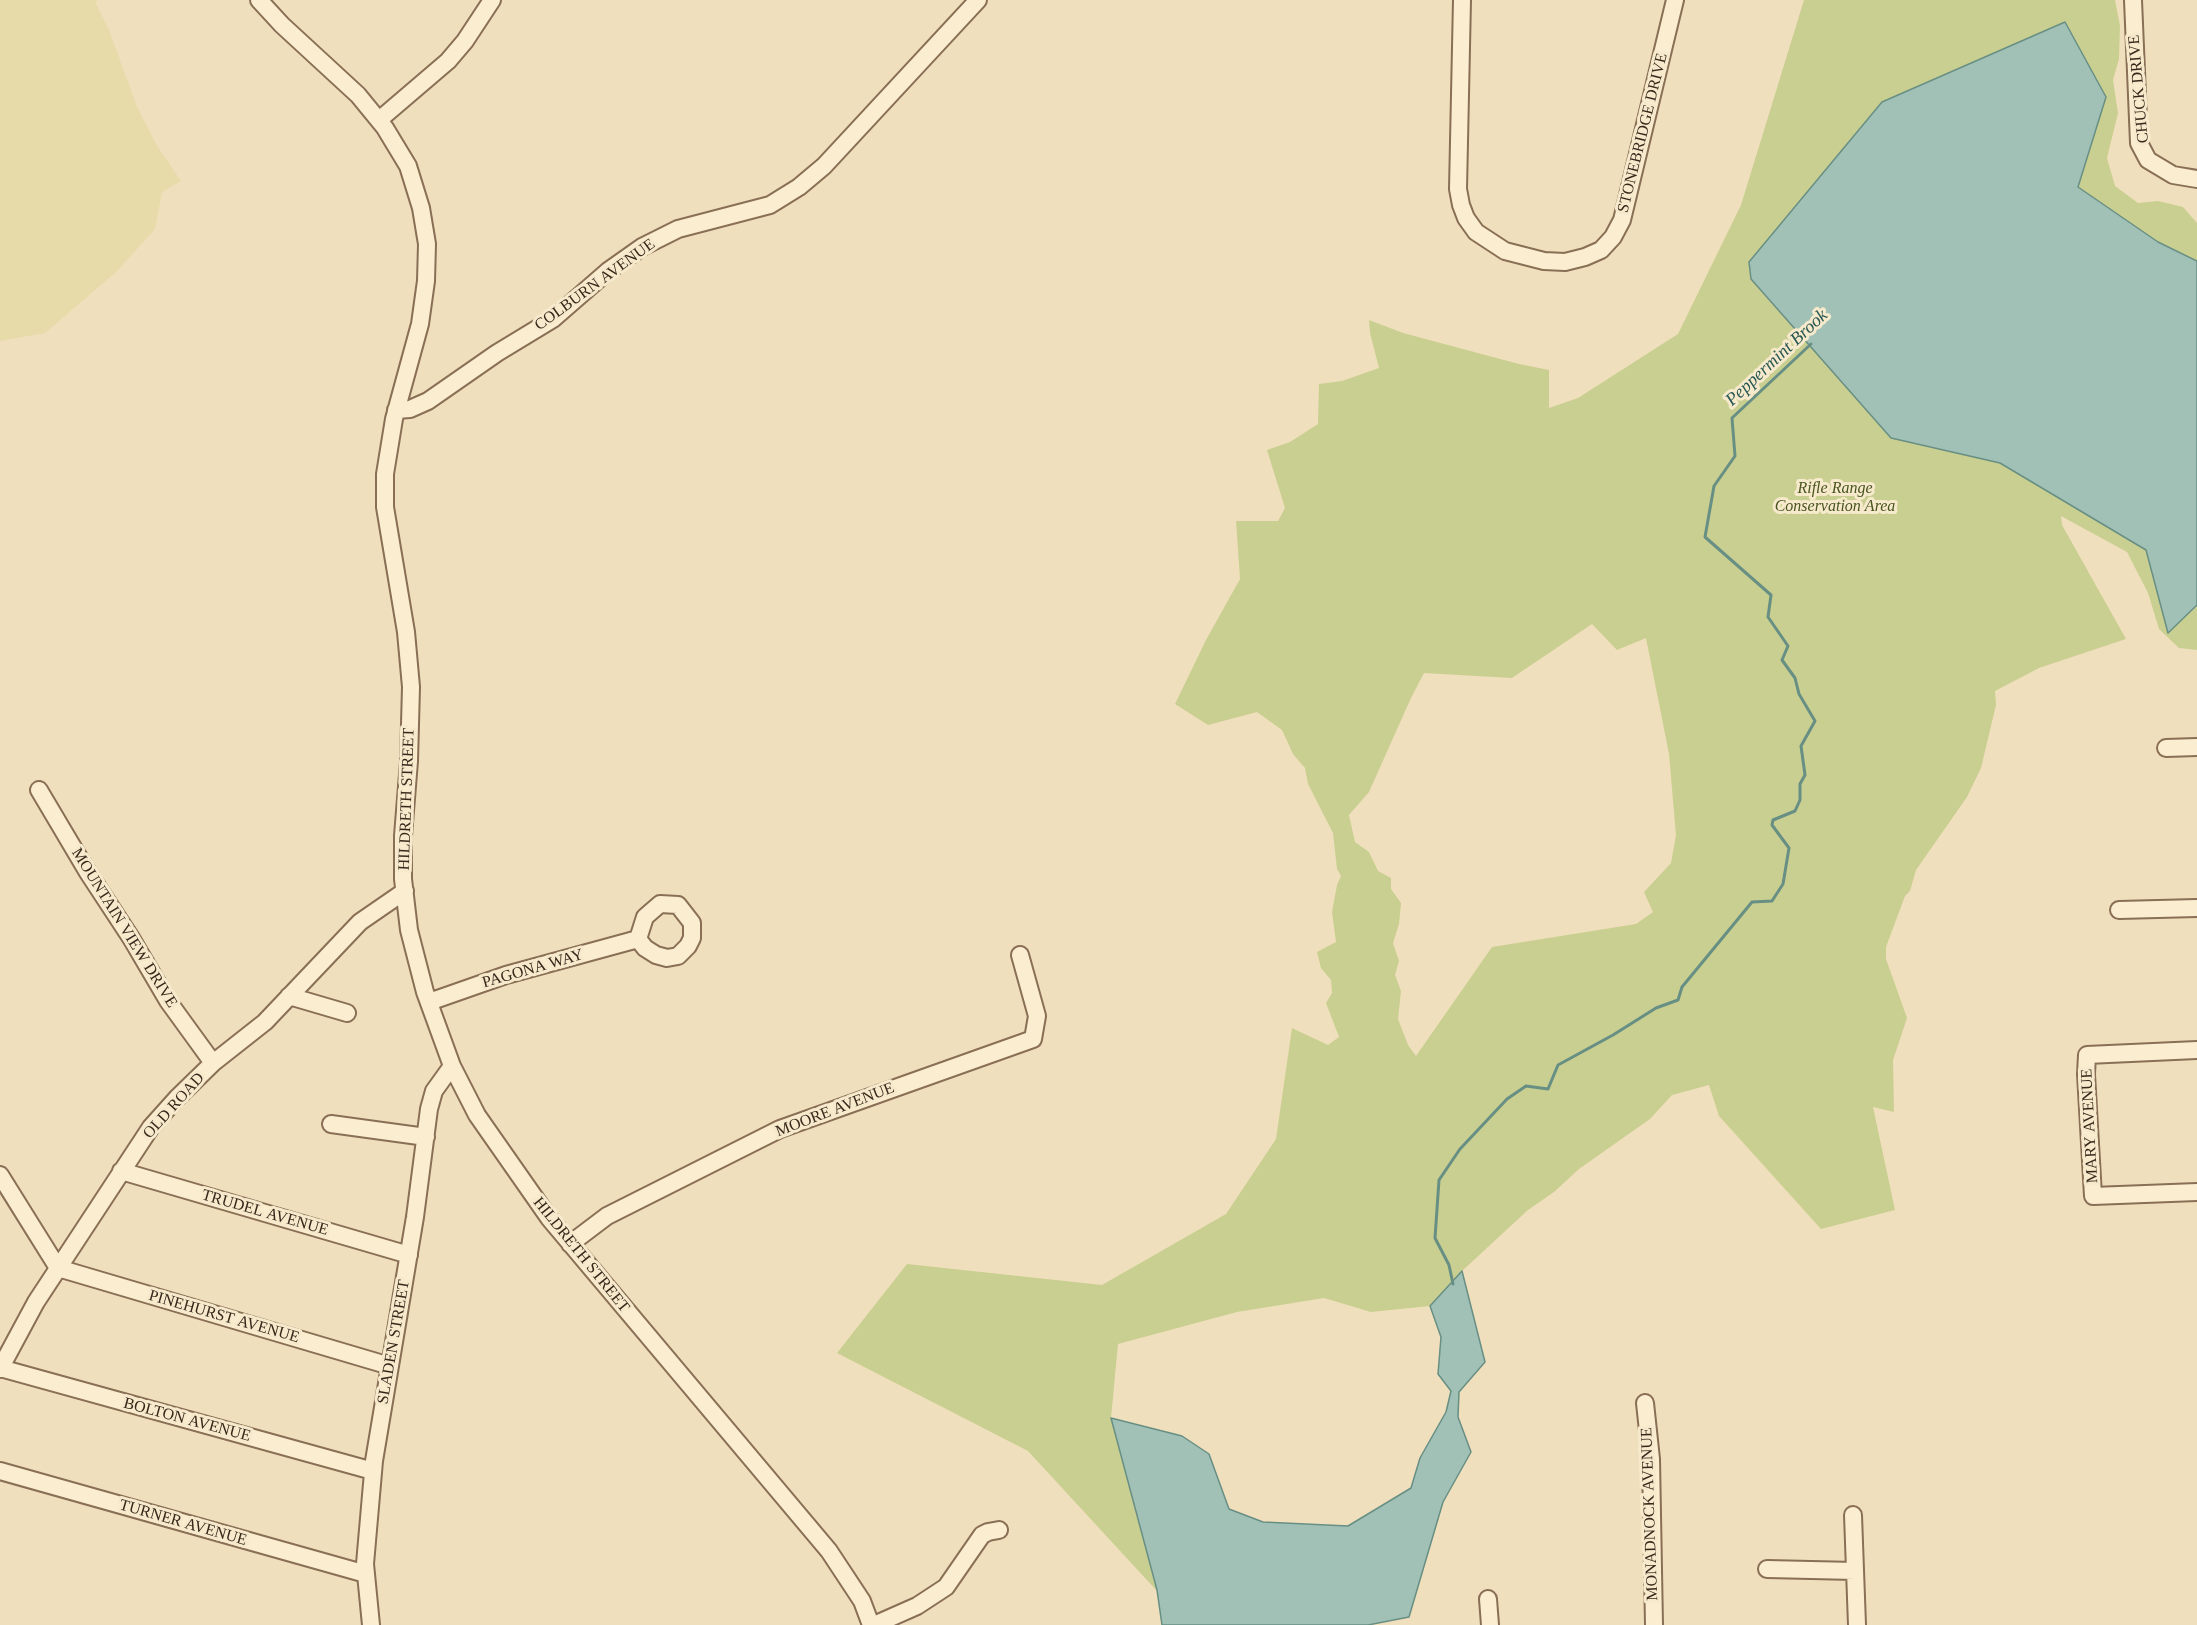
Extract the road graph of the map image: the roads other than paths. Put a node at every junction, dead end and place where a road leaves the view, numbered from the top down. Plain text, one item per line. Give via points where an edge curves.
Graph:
1 (259, 0) edge
2 (492, 0) edge
3 (978, 0) edge
4 (1462, 0) edge
5 (1676, 0) edge
6 (2133, 0) edge
7 (379, 120) junction
8 (2197, 179) edge
9 (396, 410) junction
10 (2197, 747) edge
11 (2166, 748) dead end
12 (39, 790) dead end
13 (405, 891) junction
14 (2197, 908) edge
15 (2119, 910) dead end
16 (638, 939) dead end
17 (1020, 955) dead end
18 (289, 996) junction
19 (429, 1002) junction
20 (347, 1013) dead end
21 (2197, 1050) edge
22 (213, 1063) junction
23 (452, 1066) junction
24 (331, 1124) dead end
25 (426, 1137) junction
26 (121, 1171) junction
27 (0, 1175) edge
28 (2197, 1192) edge
29 (570, 1244) junction
30 (409, 1255) junction
31 (58, 1268) junction
32 (390, 1366) junction
33 (0, 1368) edge
34 (1645, 1403) dead end
35 (0, 1471) edge
36 (373, 1471) junction
37 (1853, 1515) dead end
38 (999, 1530) dead end
39 (1767, 1569) dead end
40 (1855, 1571) junction
41 (366, 1574) junction
42 (1488, 1599) dead end
43 (372, 1625) edge
44 (873, 1625) edge
45 (1490, 1625) edge
46 (1654, 1625) edge
47 (1857, 1625) edge

1 - 7 street, HILDRETH STREET
2 - 7 street via 448,61
3 - 9 street, COLBURN AVENUE via 799,188 770,205 678,229 642,248 608,271 553,319 497,352 428,401
4 - 5 street, STONEBRIDGE DRIVE via 1458,189 1466,218 1476,232 1505,251 1565,262 1601,250 1622,220
6 - 8 street, CHUCK DRIVE via 2139,143 2148,160 2173,175
7 - 9 street, HILDRETH STREET via 408,166 421,208 426,244 420,324
9 - 13 street, HILDRETH STREET via 385,474 385,507 411,687 403,836
10 - 11 street
12 - 22 street, MOUNTAIN VIEW DRIVE via 168,1001
13 - 18 street, OLD ROAD via 360,922
13 - 19 street, HILDRETH STREET via 409,930
14 - 15 street
16 - 19 street, PAGONA WAY via 506,975
17 - 29 street, MOORE AVENUE via 1037,1017 1033,1039 780,1130 607,1216
18 - 20 street
18 - 22 street, OLD ROAD via 255,1032
19 - 23 street, HILDRETH STREET
21 - 28 street, MARY AVENUE via 2087,1055 2093,1196
22 - 26 street, OLD ROAD via 151,1127
23 - 25 street, SLADEN STREET via 434,1091
23 - 29 street, HILDRETH STREET via 477,1115
24 - 25 street
25 - 30 street, SLADEN STREET
26 - 30 street, TRUDEL AVENUE
26 - 31 street, OLD ROAD
27 - 31 street
29 - 44 street, HILDRETH STREET via 829,1551
30 - 32 street, SLADEN STREET
31 - 32 street, PINEHURST AVENUE
31 - 33 street, OLD ROAD
32 - 36 street, SLADEN STREET
33 - 36 street, BOLTON AVENUE
34 - 46 street, MONADNOCK AVENUE via 1650,1444
35 - 41 street, TURNER AVENUE
36 - 41 street, SLADEN STREET
37 - 40 street
38 - 44 street via 982,1535 946,1587 917,1606
39 - 40 street
40 - 47 street
41 - 43 street, SLADEN STREET
42 - 45 street

